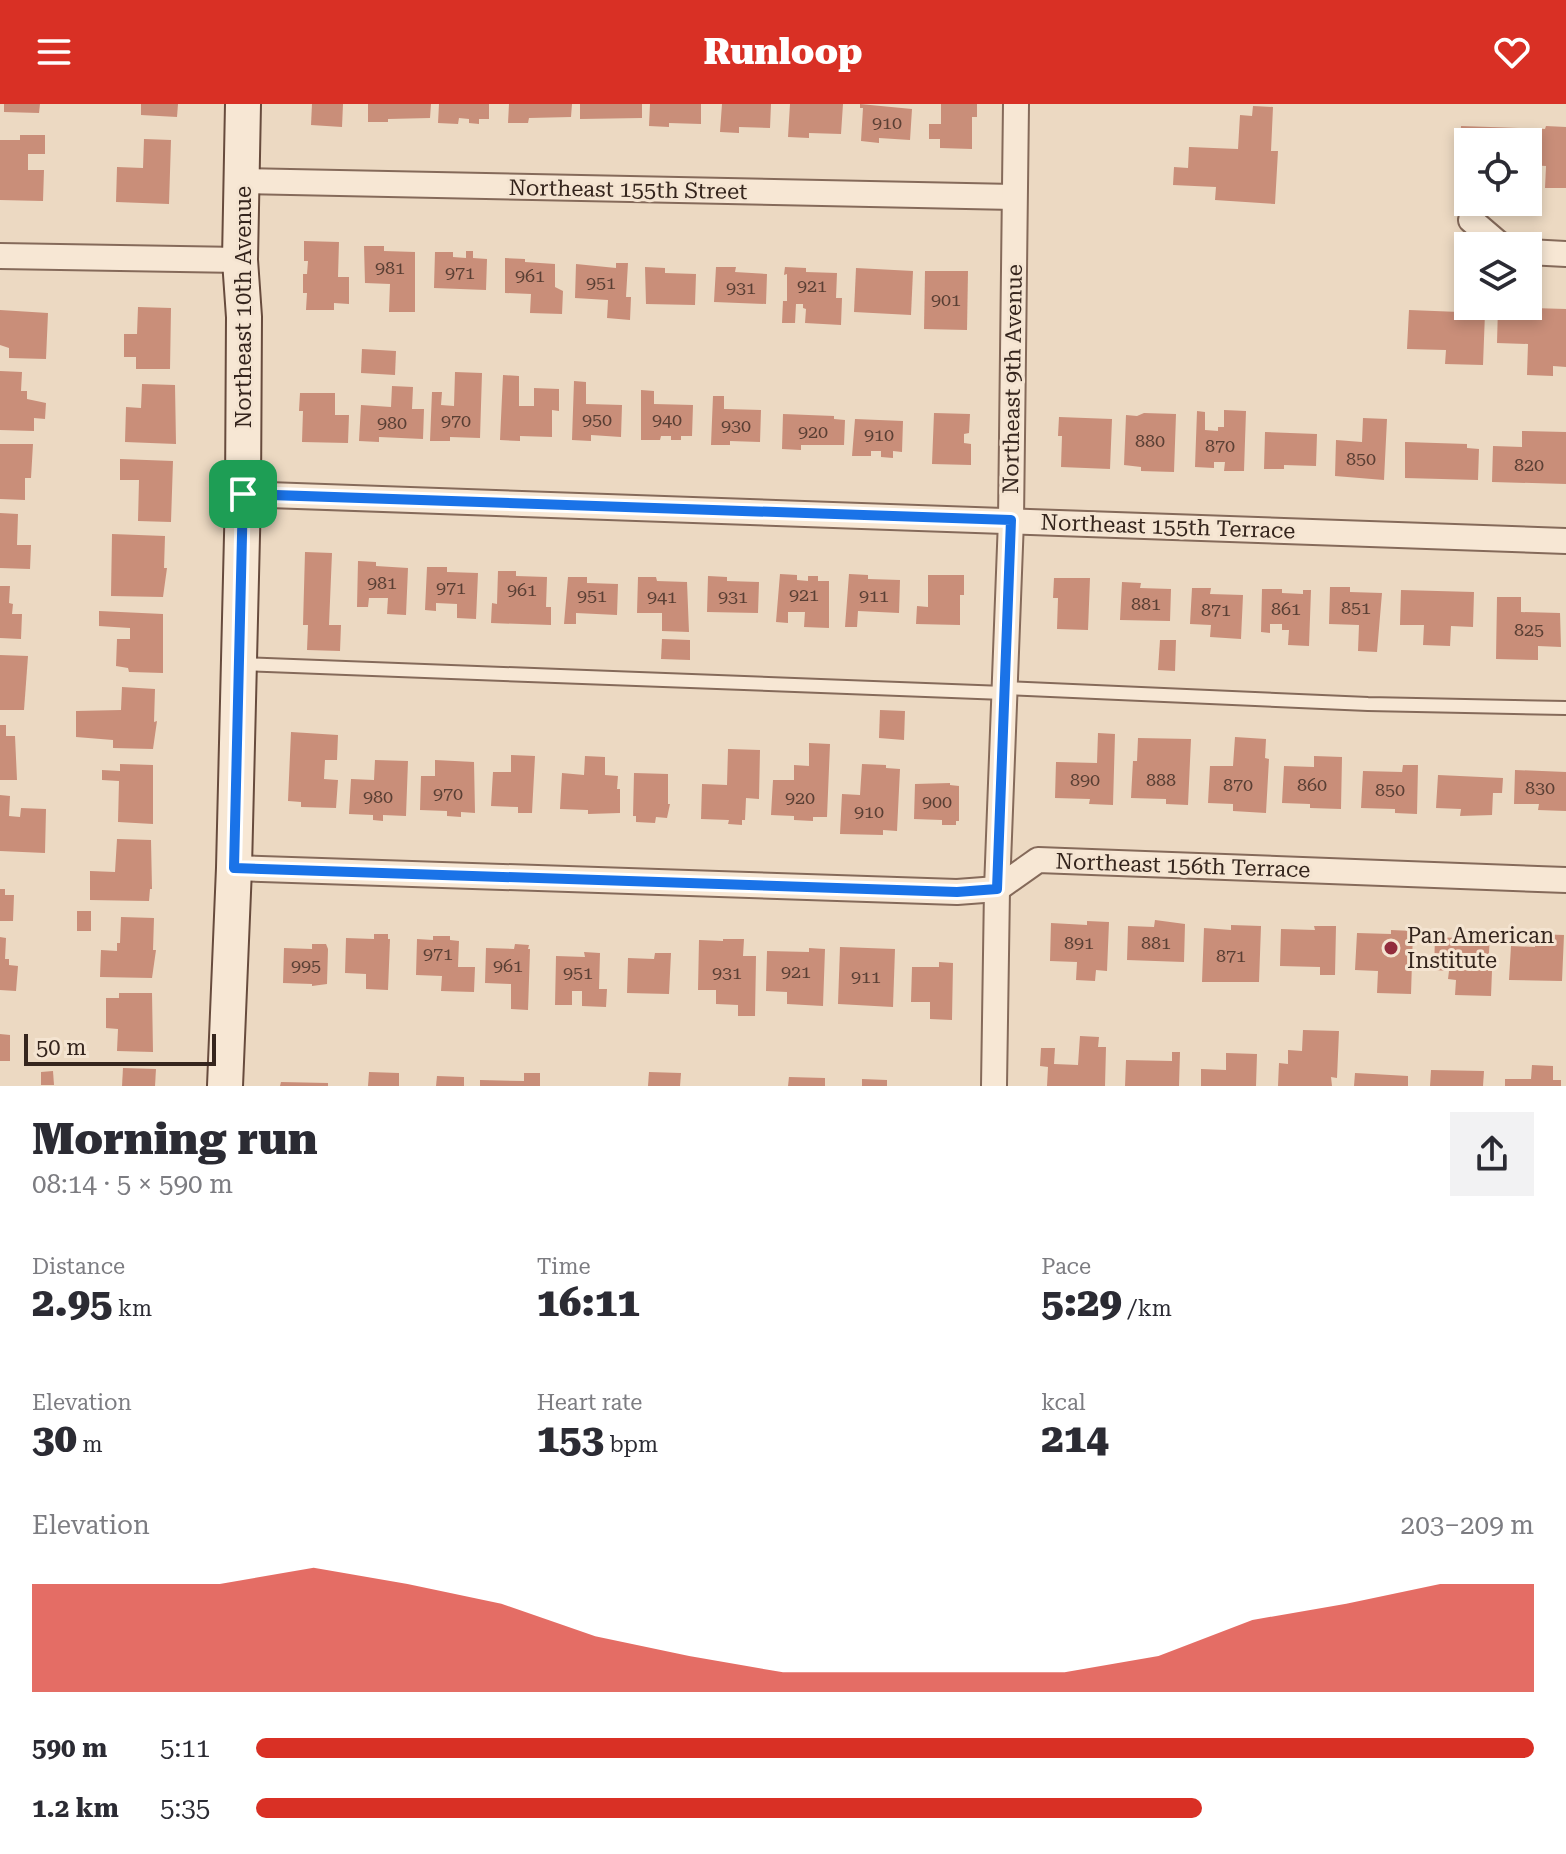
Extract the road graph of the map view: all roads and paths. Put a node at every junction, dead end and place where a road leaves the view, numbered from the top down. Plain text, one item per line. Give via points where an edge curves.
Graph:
1 (243, 104) edge
2 (1016, 104) edge
3 (242, 181) junction
4 (1014, 197) junction
5 (1471, 220) dead end
6 (1485, 232) edge
7 (1542, 253) edge
8 (1566, 254) edge
9 (0, 256) edge
10 (240, 260) junction
11 (243, 494) junction
12 (1011, 520) junction
13 (1566, 541) edge
14 (239, 664) junction
15 (1004, 691) junction
16 (1566, 708) edge
17 (234, 868) junction
18 (1566, 880) edge
19 (997, 889) junction
20 (225, 1086) edge
21 (994, 1086) edge

1 - 3 street, Northeast 10th Avenue
2 - 4 street, Northeast 9th Avenue
3 - 4 street, Northeast 155th Street
3 - 10 street, Northeast 10th Avenue
4 - 12 street, Northeast 9th Avenue
5 - 6 street
7 - 8 street
9 - 10 street
10 - 11 street, Northeast 10th Avenue
11 - 12 street, Northeast 155th Terrace
11 - 14 street, Northeast 10th Avenue
12 - 13 street, Northeast 155th Terrace
12 - 15 street, Northeast 9th Avenue
14 - 15 lane
14 - 17 street, Northeast 10th Avenue
15 - 16 lane
15 - 19 street, Northeast 9th Avenue
17 - 19 street via 957,892
17 - 20 street, Northeast 10th Avenue
18 - 19 street, Northeast 156th Terrace via 1038,860
19 - 21 street, Northeast 9th Avenue

